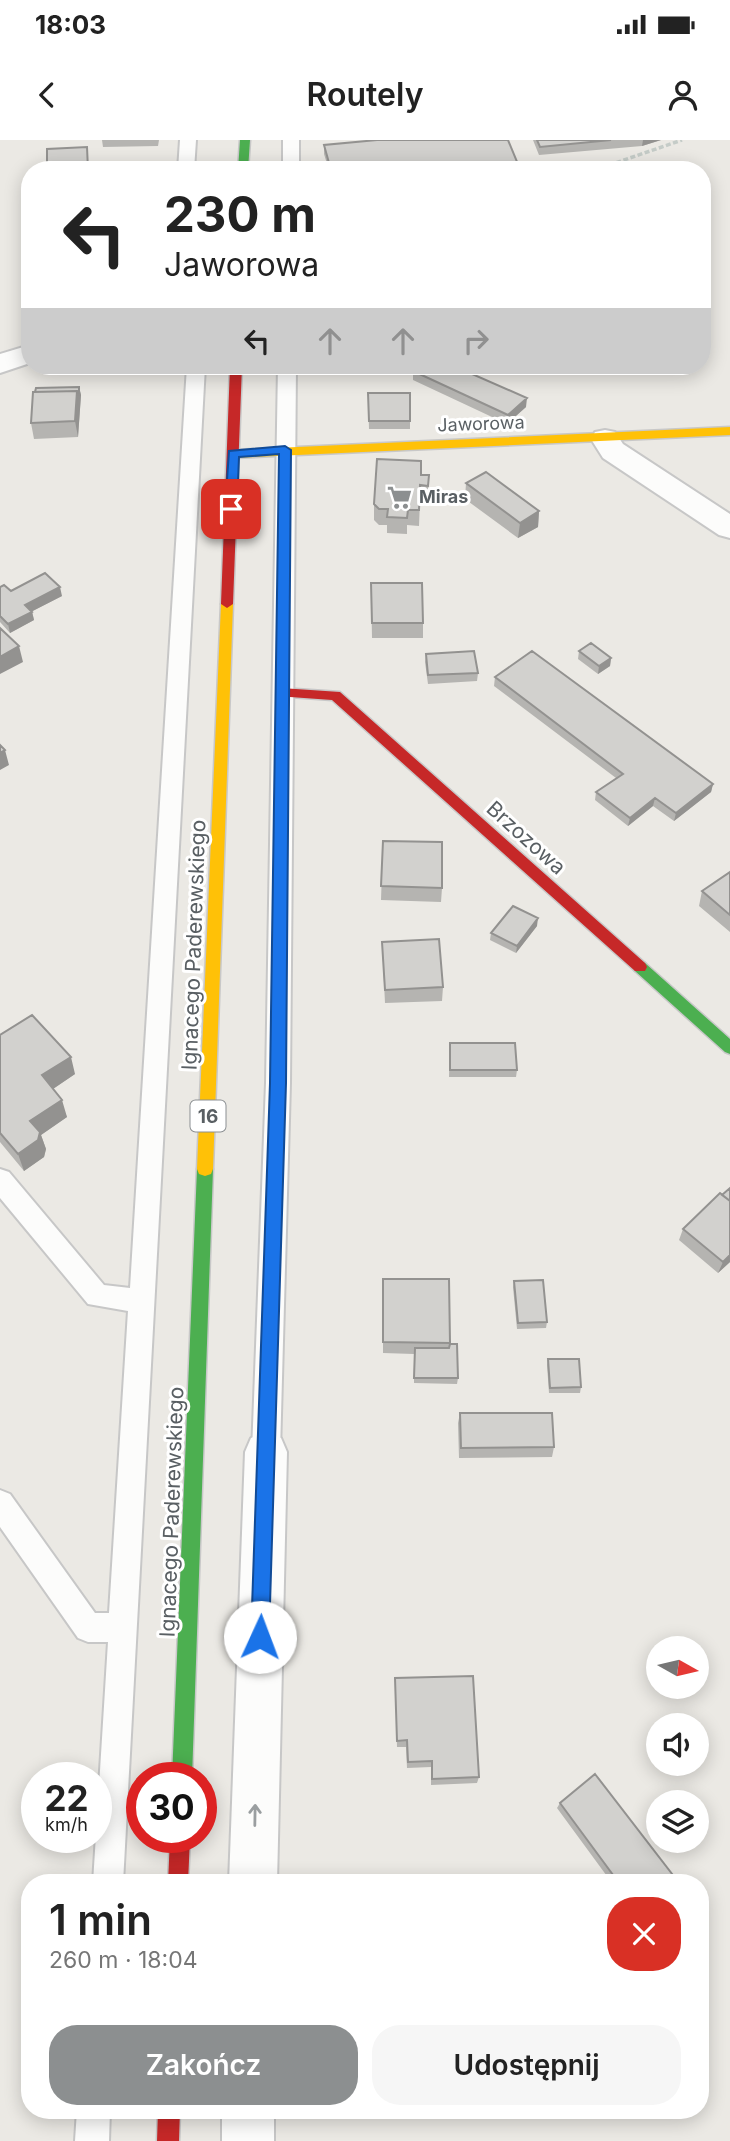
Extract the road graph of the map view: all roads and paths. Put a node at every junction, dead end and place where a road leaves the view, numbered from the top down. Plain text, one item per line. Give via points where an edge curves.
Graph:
1 (188, 140) edge
2 (245, 140) edge
3 (291, 140) edge
4 (682, 140) edge
5 (187, 161) edge
6 (244, 161) edge
7 (291, 161) edge
8 (621, 161) edge
9 (21, 356) edge
10 (0, 364) edge
11 (195, 375) edge
12 (236, 375) edge
13 (287, 375) edge
14 (730, 431) edge
15 (605, 439) junction
16 (285, 450) junction
17 (233, 454) junction
18 (730, 528) edge
19 (281, 693) junction
20 (730, 1048) edge
21 (0, 1180) edge
22 (141, 1301) junction
23 (266, 1452) joint
24 (0, 1503) edge
25 (122, 1627) junction
26 (183, 1762) edge
27 (179, 1853) edge
28 (108, 1874) edge
29 (178, 1874) edge
30 (253, 1874) edge
31 (93, 2119) edge
32 (169, 2119) edge
33 (248, 2119) edge
34 (92, 2141) edge
35 (168, 2141) edge
36 (248, 2141) edge

1 - 5 lane
2 - 6 main road
3 - 7 lane
4 - 8 path
9 - 10 street
11 - 22 lane
12 - 17 main road, Ignacego Paderewskiego / 16
13 - 16 lane
14 - 15 main road, Jaworowa
15 - 16 main road, Jaworowa
15 - 18 street via 613,451
16 - 17 main road, Jaworowa
16 - 19 lane
17 - 26 main road, Ignacego Paderewskiego / 16
19 - 20 main road, Brzozowa via 335,695
19 - 23 lane via 278,1083
21 - 22 lane via 97,1296
22 - 25 lane
30 -> 23 street
24 - 25 lane via 88,1628
25 - 28 lane
27 - 29 main road
31 - 34 lane
32 - 35 main road
33 - 36 street

